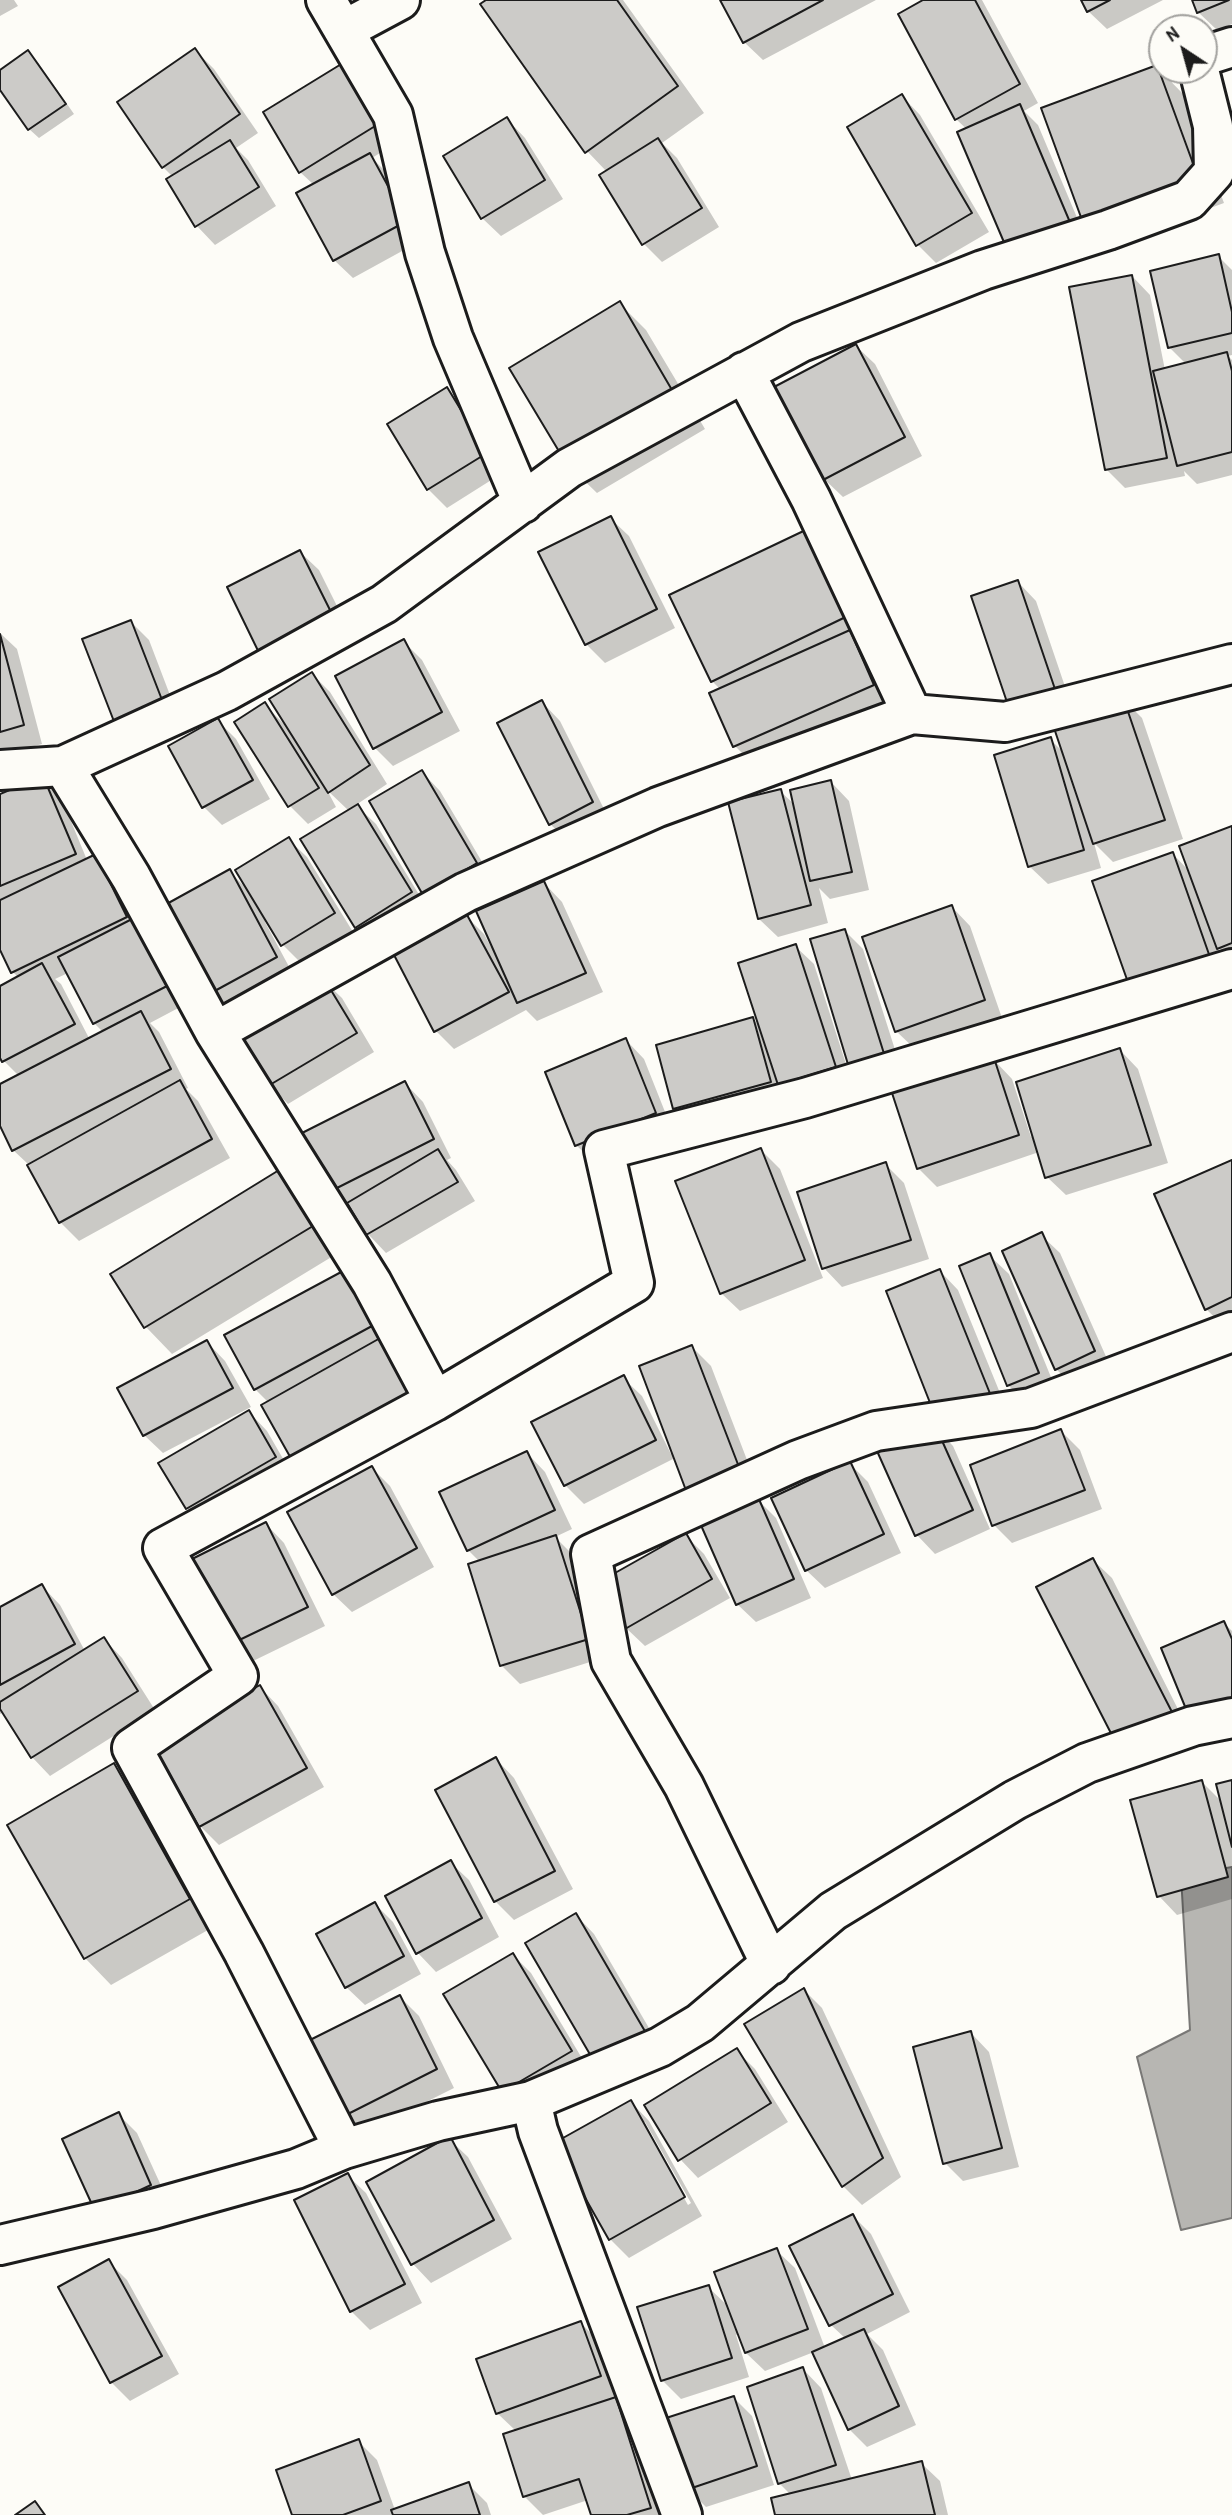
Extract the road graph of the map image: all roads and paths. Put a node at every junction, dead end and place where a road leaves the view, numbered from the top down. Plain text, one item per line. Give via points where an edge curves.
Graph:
1 (400, 0) edge
2 (335, 15) edge
3 (1202, 84) edge
4 (744, 372) junction
5 (523, 503) junction
6 (1232, 664) edge
7 (912, 714) junction
8 (63, 766) junction
9 (0, 769) edge
10 (1232, 970) edge
11 (215, 1032) junction
12 (1232, 1332) edge
13 (435, 1401) junction
14 (1232, 1718) edge
15 (771, 1965) junction
16 (531, 2101) junction
17 (344, 2149) junction
18 (0, 2245) edge
19 (682, 2515) edge

1 - 2 street
2 - 5 street via 393,116 425,253 453,338
3 - 4 street via 1213,126 1214,172 1189,200 984,270 801,342
4 - 5 street via 569,468
4 - 7 street via 811,499
5 - 8 street via 384,604 227,691
6 - 7 street via 1005,722
7 - 11 street via 658,807 466,892
8 - 9 street
8 - 11 street via 131,877
10 - 13 street via 805,1098 604,1150 634,1283
11 - 13 street via 372,1283
12 - 15 street via 1031,1408 876,1431 799,1460 591,1555 611,1661 684,1786
13 - 17 street via 163,1548 238,1676 132,1748
14 - 15 street via 1193,1726 1087,1763 1015,1800 833,1911
15 - 16 street via 700,2023 660,2047
16 - 17 street via 438,2121
16 - 19 street via 538,2131
17 - 18 street via 296,2169 153,2209

